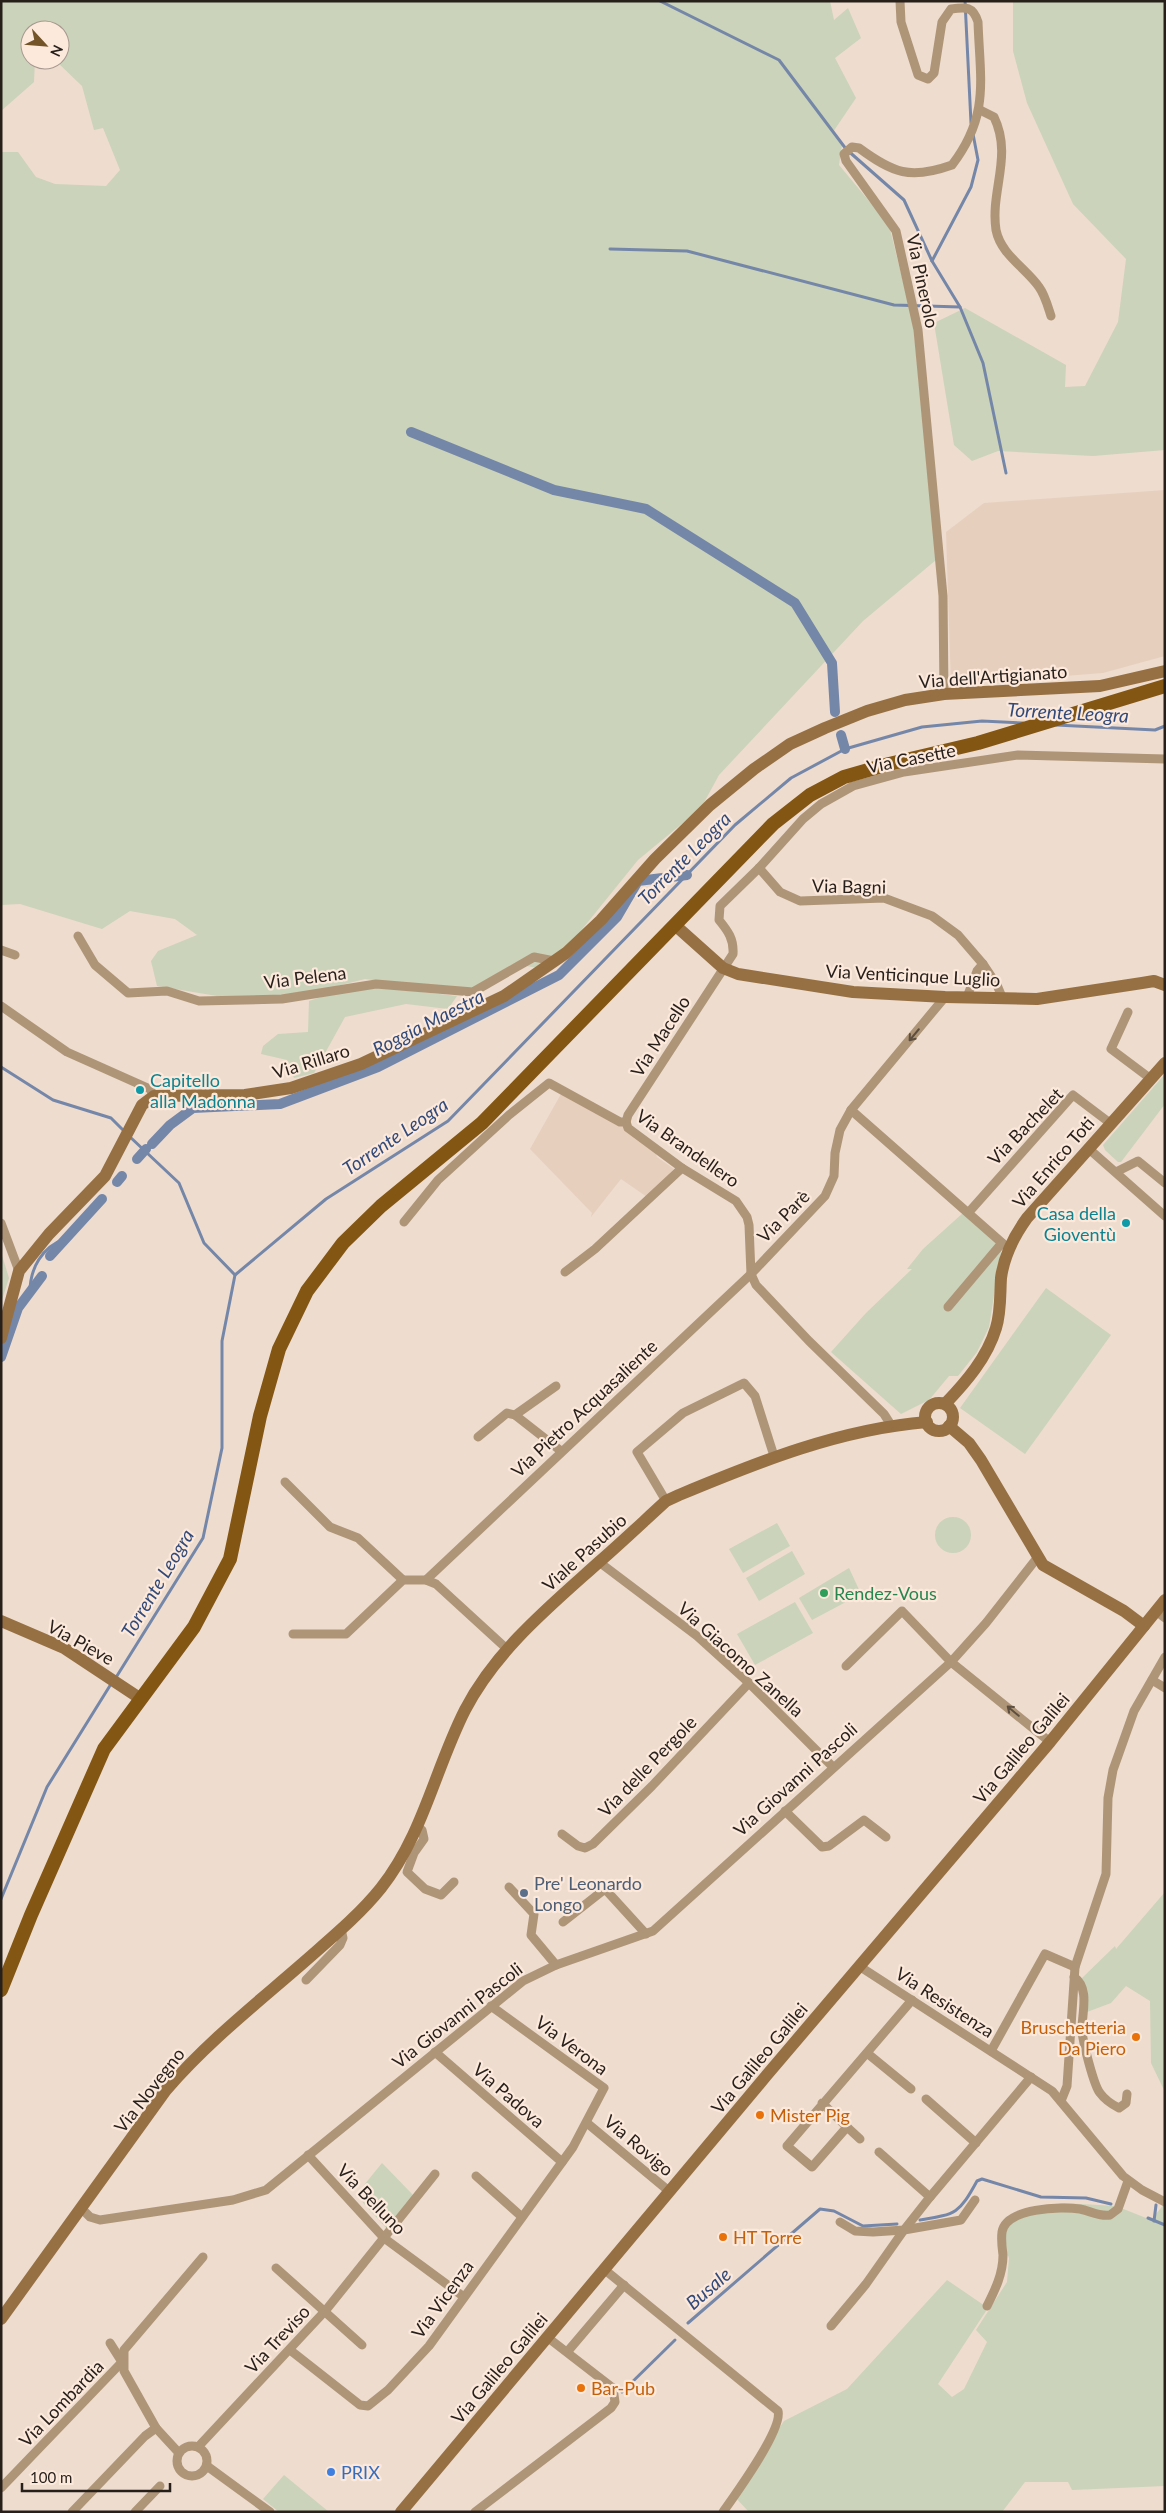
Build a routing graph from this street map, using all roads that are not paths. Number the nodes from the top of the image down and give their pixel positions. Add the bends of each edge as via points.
1 (900, 1) edge
2 (980, 110) junction
3 (1051, 316) dead end
4 (1165, 671) edge
5 (1165, 686) edge
6 (944, 694) junction
7 (1165, 759) edge
8 (759, 868) junction
9 (601, 920) joint
10 (676, 926) junction
11 (78, 936) dead end
12 (1, 950) edge
13 (15, 955) dead end
14 (554, 961) junction
15 (983, 964) junction
16 (722, 968) junction
17 (1165, 985) edge
18 (967, 997) junction
19 (1002, 997) junction
20 (945, 998) junction
21 (1, 1006) edge
22 (1128, 1012) dead end
23 (1165, 1063) edge
24 (1151, 1079) junction
25 (154, 1096) junction
26 (851, 1110) junction
27 (626, 1122) junction
28 (1110, 1123) junction
29 (1088, 1149) junction
30 (682, 1168) junction
31 (1116, 1172) junction
32 (1165, 1183) edge
33 (969, 1212) junction
34 (1165, 1216) edge
35 (404, 1222) dead end
36 (1, 1223) edge
37 (1006, 1246) junction
38 (763, 1259) joint
39 (19, 1271) junction
40 (565, 1272) dead end
41 (751, 1274) junction
42 (948, 1307) dead end
43 (1, 1338) edge
44 (556, 1386) dead end
45 (945, 1404) junction
46 (515, 1415) junction
47 (926, 1422) junction
48 (891, 1425) junction
49 (949, 1426) junction
50 (478, 1437) dead end
51 (561, 1451) junction
52 (774, 1456) junction
53 (285, 1482) dead end
54 (666, 1501) junction
55 (1037, 1558) junction
56 (599, 1562) junction
57 (402, 1580) junction
58 (426, 1580) junction
59 (1165, 1600) edge
60 (1160, 1614) edge
61 (1, 1621) edge
62 (1144, 1626) junction
63 (293, 1634) dead end
64 (507, 1649) junction
65 (1165, 1657) edge
66 (951, 1662) junction
67 (846, 1666) dead end
68 (1152, 1680) junction
69 (749, 1682) junction
70 (1165, 1688) edge
71 (142, 1699) junction
72 (1050, 1742) junction
73 (833, 1767) junction
74 (785, 1811) junction
75 (417, 1827) junction
76 (562, 1834) dead end
77 (886, 1838) dead end
78 (396, 1868) joint
79 (454, 1882) dead end
80 (509, 1887) dead end
81 (563, 1922) dead end
82 (341, 1929) junction
83 (646, 1934) junction
84 (556, 1965) junction
85 (860, 1966) junction
86 (1074, 1967) junction
87 (1074, 1977) junction
88 (306, 1980) dead end
89 (1, 1990) edge
90 (912, 2000) junction
91 (491, 2006) junction
92 (990, 2051) junction
93 (435, 2052) junction
94 (867, 2053) junction
95 (1031, 2077) junction
96 (910, 2089) dead end
97 (1127, 2094) dead end
98 (926, 2099) dead end
99 (1061, 2100) junction
100 (822, 2103) junction
101 (587, 2123) junction
102 (847, 2126) junction
103 (860, 2138) dead end
104 (976, 2143) junction
105 (878, 2152) dead end
106 (308, 2156) junction
107 (562, 2162) junction
108 (435, 2174) dead end
109 (476, 2176) dead end
110 (1128, 2181) junction
111 (670, 2192) junction
112 (930, 2197) junction
113 (975, 2200) dead end
114 (1165, 2202) edge
115 (82, 2209) junction
116 (522, 2217) junction
117 (840, 2222) dead end
118 (904, 2230) junction
119 (384, 2238) junction
120 (203, 2257) dead end
121 (276, 2268) dead end
122 (605, 2270) junction
123 (624, 2285) junction
124 (464, 2297) junction
125 (987, 2306) dead end
126 (326, 2310) junction
127 (1, 2319) edge
128 (831, 2326) dead end
129 (547, 2337) junction
130 (110, 2343) dead end
131 (362, 2345) dead end
132 (290, 2350) junction
133 (568, 2352) junction
134 (122, 2362) junction
135 (156, 2428) junction
136 (198, 2447) junction
137 (179, 2453) junction
138 (207, 2466) junction
139 (160, 2486) dead end
140 (1, 2488) edge
141 (477, 2511) edge
142 (72, 2512) edge
143 (134, 2512) edge
144 (270, 2512) edge
145 (401, 2512) edge
146 (722, 2512) edge

1 - 2 street, Via Pinerolo via 901,22 912,60 918,75 928,79 934,73 942,22 951,9 964,8 974,12 978,22
2 - 3 street via 994,117 1001,131 1002,168 996,205 999,239 1003,248 1040,288
2 - 6 street, Via Pinerolo via 969,139 952,164 914,172 896,171 859,148 848,150 846,161 896,231 913,305 926,404 943,596
4 - 6 street, Via dell'Artigianato via 1100,686
5 - 10 main road via 978,743 844,777 810,795 773,824
6 - 9 street, Via dell'Artigianato via 905,700 867,711 790,744 710,806
7 - 8 street, Via Casette via 1018,755 904,772 853,786 821,804 789,833
8 - 15 street, Via Bagni via 780,892 800,901 884,898 932,916 958,935
8 - 16 street, Via Casette via 720,906 719,920 734,943 733,954
9 - 14 street, Via Rillaro
10 - 16 street, Via Venticinque Luglio
10 - 71 main road via 482,1123 356,1230 307,1291 278,1349 260,1416 230,1559 194,1627
11 - 14 street, Via Pelena via 95,965 128,994 167,991 199,1000 282,999 376,984 473,992 534,958
12 - 13 street
14 - 25 street, Via Rillaro via 504,996 361,1064 292,1088 245,1095
15 - 18 street
15 - 19 street, Via Bagni
16 - 20 street, Via Venticinque Luglio via 738,974 853,992
16 - 27 street, Via Macello
17 - 19 street, Via Venticinque Luglio via 1154,981 1037,999
18 - 19 street, Via Venticinque Luglio
18 - 20 street, Via Venticinque Luglio
20 -> 26 street, Via Parè
21 - 25 street via 67,1052 150,1090
22 - 24 street via 1111,1049
23 - 24 street, Via Enrico Toti
24 - 28 street, Via Enrico Toti
25 - 39 street via 142,1104 105,1176 49,1234
26 - 33 street
26 - 38 street, Via Parè via 840,1130 834,1176 825,1196
27 - 30 street, Via Brandellero via 628,1128
27 - 35 street, Via Brandellero via 620,1122 548,1083 438,1180
28 - 29 street, Via Enrico Toti
28 - 33 street, Via Bachelet via 1073,1095 988,1184
29 - 31 street
29 - 37 street, Via Enrico Toti
30 - 40 street via 595,1249
30 - 41 street, Via Brandellero via 726,1194 742,1208 749,1225
31 - 32 street via 1138,1160
31 - 34 street
33 - 37 street
36 - 39 street
37 - 42 street
37 - 45 street, Via Enrico Toti via 997,1326 991,1344 975,1369
38 - 41 street, Via Pietro Acquasaliente
39 - 43 street
41 - 48 street via 756,1285 884,1414
41 - 51 street, Via Pietro Acquasaliente
44 - 46 street
45 - 47 street via 928,1408
45 - 49 street via 953,1414
46 - 50 street via 507,1413
46 - 51 street
47 - 48 street, Viale Pasubio
47 - 49 street, Viale Pasubio via 936,1430
48 - 52 street, Viale Pasubio
49 - 55 street via 969,1442 981,1460
51 - 58 street, Via Pietro Acquasaliente
52 - 54 street, Viale Pasubio
52 - 54 street via 755,1396 744,1383 683,1413 637,1452
53 - 57 street via 330,1527 358,1538
54 - 56 street, Viale Pasubio
55 - 62 street via 1051,1572
55 - 66 street, Via Giovanni Pascoli
56 - 64 street, Viale Pasubio
56 - 69 street, Via Giacomo Zanella via 696,1636
57 - 58 street
57 - 63 street via 346,1634
58 - 64 street via 436,1584
59 - 60 street, Via Galileo Galilei
60 - 62 street, Via Galileo Galilei
61 - 71 street, Via Pieve via 64,1648
62 - 72 street, Via Galileo Galilei
64 - 75 street, Viale Pasubio via 465,1710
65 - 68 street
66 - 67 street via 902,1611
72 -> 66 street
66 - 73 street, Via Giovanni Pascoli
68 - 70 street
68 - 86 street via 1129,1722 1113,1770 1108,1798 1106,1874
69 - 73 street, Via Giacomo Zanella
69 - 76 street, Via delle Pergole via 593,1844 585,1848 578,1846
71 - 89 main road via 104,1749
72 - 85 street, Via Galileo Galilei
73 - 74 street, Via Giovanni Pascoli
74 - 77 street via 822,1847 829,1846 864,1820
74 - 83 street, Via Giovanni Pascoli
75 - 78 street, Viale Pasubio
75 - 79 street via 422,1830 424,1840 414,1853 407,1872 425,1890 441,1895
78 - 82 street, Via Novegno
80 - 84 street via 534,1914 531,1935
81 - 83 street via 605,1889
82 - 88 street via 340,1945
82 - 115 street, Via Novegno via 182,2072
83 - 84 street, Via Giovanni Pascoli
84 - 91 street, Via Giovanni Pascoli via 523,1981
85 - 90 street, Via Resistenza
85 - 111 street, Via Galileo Galilei
86 - 87 street
86 - 92 street via 1045,1954
87 - 97 street via 1083,1992 1082,2030 1098,2092 1119,2108 1126,2103
87 - 99 street via 1068,2086
90 - 92 street, Via Resistenza
90 - 94 street
91 - 93 street, Via Giovanni Pascoli
91 - 101 street, Via Verona via 604,2088
92 - 95 street, Via Resistenza
93 - 106 street, Via Giovanni Pascoli
93 - 107 street, Via Padova
94 - 96 street
94 - 100 street
95 - 99 street, Via Resistenza
95 - 104 street
98 - 104 street
99 - 110 street, Via Resistenza
100 - 102 street
100 - 102 street via 787,2146 812,2167
101 - 107 street, Via Vicenza
101 - 111 street, Via Rovigo
102 - 103 street
104 - 112 street
105 - 112 street
106 - 115 street, Via Giovanni Pascoli via 266,2190 233,2200 100,2220 90,2217
106 - 119 street, Via Belluno
107 - 116 street, Via Vicenza
108 - 119 street, Via Treviso
109 - 116 street
110 - 114 street, Via Resistenza
110 - 125 street via 1118,2209 1107,2216 1069,2208 1041,2210 1011,2218 1001,2234 1002,2265
111 - 122 street, Via Galileo Galilei
112 - 118 street
113 - 118 street via 961,2220
115 - 127 street, Via Novegno
116 - 124 street, Via Vicenza
117 - 118 street via 855,2232
118 - 128 street
119 - 124 street, Via Belluno
119 - 126 street, Via Treviso
120 - 134 street, Via Lombardia via 124,2350
121 - 126 street
122 - 123 street
122 - 129 street, Via Galileo Galilei
123 - 133 street
123 - 146 street via 778,2411 780,2417 769,2440 740,2489
124 - 132 street, Via Vicenza via 429,2346 388,2390 368,2406 360,2406
126 - 131 street
126 - 132 street, Via Treviso
129 - 133 street
129 - 145 street, Via Galileo Galilei
130 - 134 street
132 - 136 street, Via Treviso
133 - 141 street via 613,2388 616,2395 614,2405
134 - 135 street
134 - 140 street, Via Lombardia
135 - 137 street
135 - 142 street
136 - 137 street via 188,2447
136 - 138 street via 207,2457
137 - 138 street via 178,2467 186,2476 201,2474
138 - 144 street
139 - 143 street

